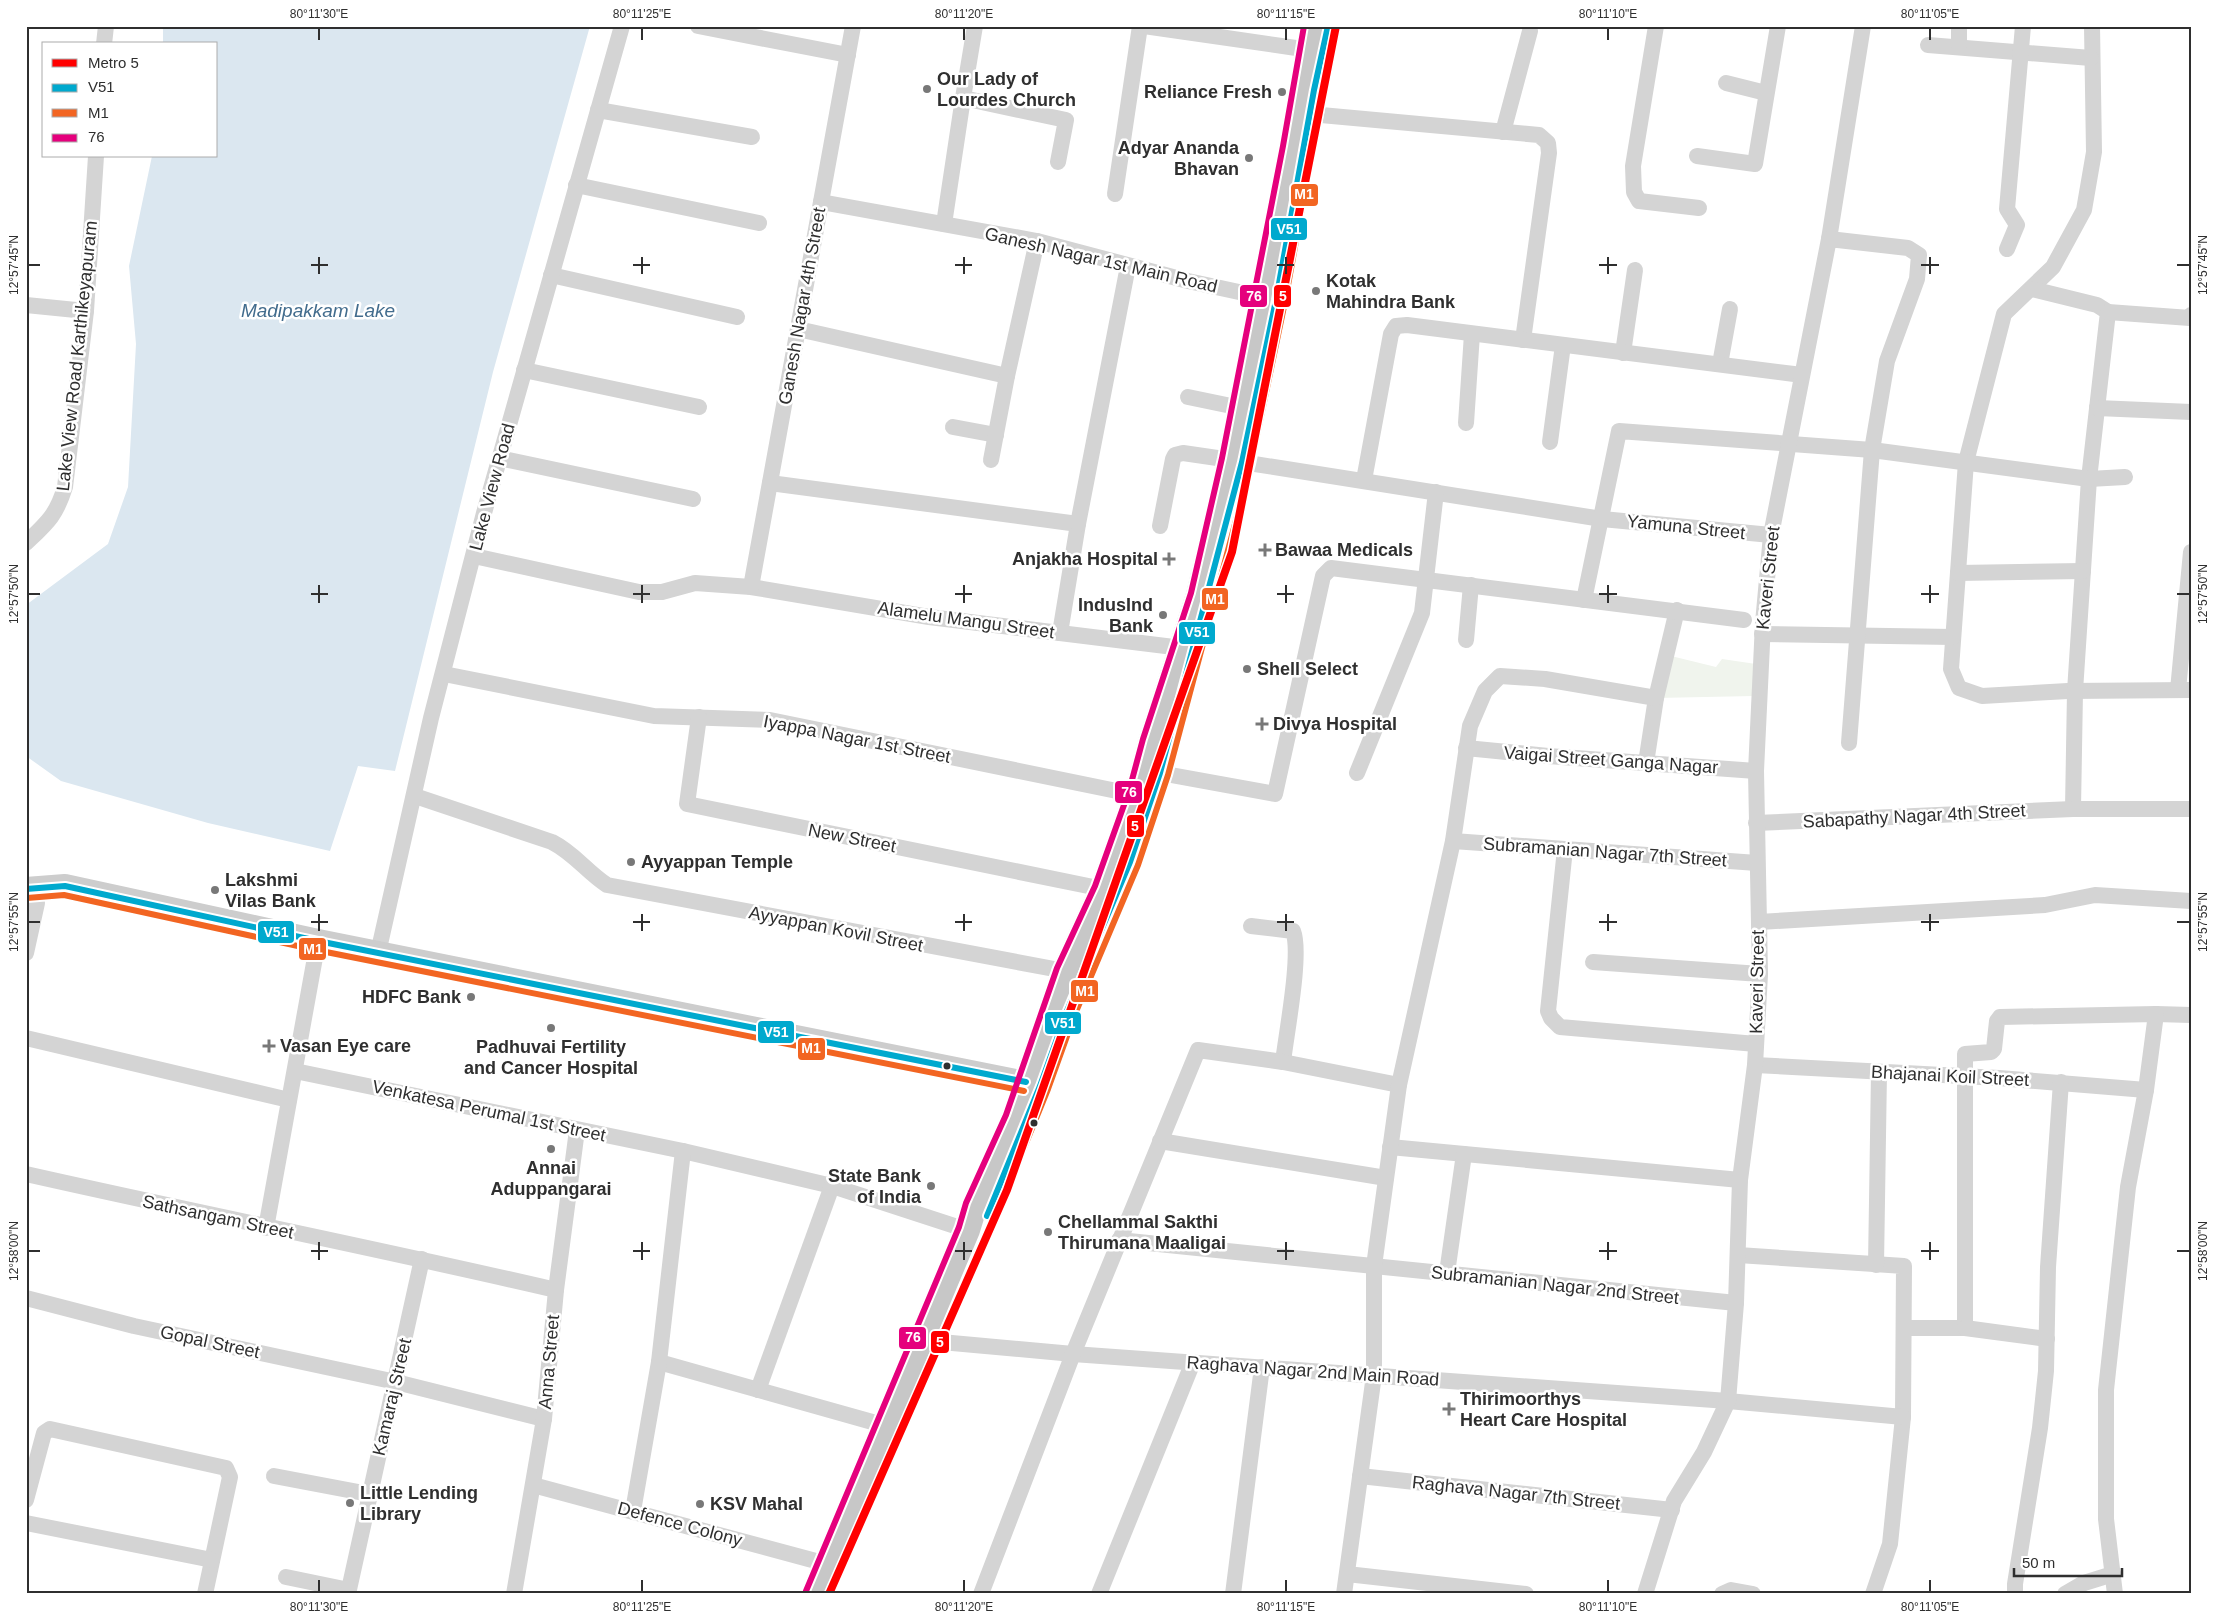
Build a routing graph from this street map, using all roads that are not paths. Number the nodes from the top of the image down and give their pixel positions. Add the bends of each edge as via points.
1 (106, 26) edge
2 (622, 26) edge
3 (698, 26) edge
4 (853, 26) edge
5 (975, 26) edge
6 (1140, 26) edge
7 (1144, 26) edge
8 (1328, 26) edge
9 (1656, 26) edge
10 (1778, 26) edge
11 (1863, 26) edge
12 (1959, 26) edge
13 (2023, 26) edge
14 (2092, 26) edge
15 (1530, 31) dead end
16 (1312, 38) edge
17 (104, 42) edge
18 (1928, 45) dead end
19 (1959, 47) junction
20 (2022, 53) junction
21 (848, 54) junction
22 (2091, 58) junction
23 (1726, 83) dead end
24 (1766, 93) junction
25 (963, 98) junction
26 (598, 110) junction
27 (1310, 114) junction
28 (1503, 132) junction
29 (752, 137) dead end
30 (1697, 156) dead end
31 (96, 158) edge
32 (1058, 162) dead end
33 (576, 185) junction
34 (1115, 194) dead end
35 (821, 202) junction
36 (1699, 208) dead end
37 (759, 223) dead end
38 (944, 224) junction
39 (1829, 238) junction
40 (1037, 241) junction
41 (2007, 249) dead end
42 (1128, 266) junction
43 (1636, 270) dead end
44 (551, 275) junction
45 (2032, 289) junction
46 (1270, 299) junction
47 (26, 304) edge
48 (1730, 308) dead end
49 (86, 311) junction
50 (2108, 312) junction
51 (737, 316) dead end
52 (2191, 317) edge
53 (798, 329) junction
54 (1472, 334) junction
55 (1523, 340) junction
56 (1563, 345) junction
57 (1623, 352) junction
58 (1720, 364) junction
59 (524, 370) junction
60 (1802, 375) junction
61 (1007, 376) junction
62 (1188, 397) dead end
63 (698, 407) dead end
64 (1241, 408) junction
65 (2097, 408) junction
66 (2191, 412) edge
67 (1466, 422) dead end
68 (953, 427) dead end
69 (996, 435) junction
70 (1550, 442) dead end
71 (1787, 445) junction
72 (1872, 450) junction
73 (499, 458) junction
74 (991, 460) dead end
75 (1237, 461) junction
76 (1966, 462) junction
77 (2125, 477) dead end
78 (2089, 479) junction
79 (1364, 480) junction
80 (770, 483) junction
81 (1436, 492) junction
82 (693, 499) dead end
83 (1602, 518) junction
84 (1078, 524) junction
85 (1160, 526) dead end
86 (1771, 535) junction
87 (26, 543) edge
88 (2191, 552) edge
89 (474, 556) junction
90 (2083, 570) junction
91 (1958, 573) junction
92 (1426, 580) junction
93 (1471, 585) junction
94 (751, 587) junction
95 (1584, 600) junction
96 (1677, 610) junction
97 (1744, 620) dead end
98 (1060, 633) junction
99 (1762, 634) junction
100 (1857, 635) junction
101 (1952, 638) junction
102 (1466, 640) dead end
103 (1182, 648) junction
104 (444, 674) junction
105 (2184, 690) edge
106 (2075, 691) junction
107 (1656, 698) junction
108 (699, 717) junction
109 (1849, 743) dead end
110 (1466, 748) junction
111 (1646, 763) junction
112 (1756, 771) junction
113 (1160, 773) junction
114 (1357, 773) dead end
115 (415, 796) junction
116 (1144, 796) junction
117 (2073, 809) junction
118 (2191, 809) edge
119 (1756, 823) junction
120 (1453, 841) junction
121 (1565, 849) junction
122 (1757, 863) junction
123 (30, 889) edge
124 (1103, 889) junction
125 (2191, 901) edge
126 (1759, 922) junction
127 (1251, 926) dead end
128 (318, 941) junction
129 (26, 953) edge
130 (378, 953) junction
131 (1593, 962) dead end
132 (1065, 971) junction
133 (1760, 974) junction
134 (2156, 1014) junction
135 (2191, 1015) edge
136 (26, 1038) edge
137 (1756, 1044) junction
138 (1283, 1062) junction
139 (1755, 1065) junction
140 (295, 1071) junction
141 (1879, 1072) junction
142 (1964, 1076) junction
143 (2061, 1082) junction
144 (1033, 1084) junction
145 (1399, 1085) junction
146 (2146, 1090) junction
147 (289, 1100) junction
148 (577, 1130) junction
149 (1160, 1141) junction
150 (1390, 1147) junction
151 (682, 1151) junction
152 (1464, 1154) junction
153 (26, 1174) edge
154 (1386, 1178) junction
155 (1740, 1180) junction
156 (832, 1186) junction
157 (266, 1228) junction
158 (967, 1230) junction
159 (1120, 1240) junction
160 (1738, 1255) junction
161 (422, 1259) junction
162 (1876, 1265) junction
163 (1374, 1266) junction
164 (1447, 1273) junction
165 (556, 1290) junction
166 (26, 1298) edge
167 (1736, 1303) junction
168 (1904, 1328) junction
169 (1965, 1328) junction
170 (2047, 1339) junction
171 (926, 1342) junction
172 (1073, 1354) junction
173 (659, 1362) junction
174 (1193, 1362) junction
175 (1262, 1367) junction
176 (1374, 1375) junction
177 (396, 1382) junction
178 (758, 1390) junction
179 (1728, 1400) junction
180 (1903, 1417) junction
181 (544, 1420) junction
182 (883, 1425) junction
183 (274, 1476) dead end
184 (1360, 1476) junction
185 (533, 1486) junction
186 (369, 1494) junction
187 (26, 1500) edge
188 (1672, 1510) junction
189 (633, 1512) junction
190 (26, 1524) edge
191 (212, 1560) junction
192 (827, 1564) junction
193 (1347, 1574) junction
194 (2113, 1574) junction
195 (286, 1578) dead end
196 (348, 1592) edge
197 (204, 1594) edge
198 (514, 1594) edge
199 (814, 1594) edge
200 (829, 1594) edge
201 (981, 1594) edge
202 (1099, 1594) edge
203 (1233, 1594) edge
204 (1344, 1594) edge
205 (1526, 1594) edge
206 (1645, 1594) edge
207 (1722, 1594) edge
208 (1753, 1594) edge
209 (1873, 1594) edge
210 (2015, 1594) edge
211 (2065, 1594) edge
212 (2115, 1594) edge

1 - 17 street
2 - 26 street, Lake View Road
3 - 21 street
4 - 21 street, Ganesh Nagar 4th Street
5 - 25 street
6 - 34 street
7 - 16 street
8 - 27 main road
9 - 36 street via 1633,166 1634,192 1639,201
10 - 24 street
11 - 39 street, Kaveri Street
12 - 19 street
13 - 20 street
14 - 22 street
15 - 28 street
16 - 46 main road
18 - 19 street
19 - 20 street
20 - 22 street
20 - 41 street via 2007,209 2017,225
21 - 35 street, Ganesh Nagar 4th Street
22 - 45 street via 2094,152 2084,210 2053,267
23 - 24 street
24 - 30 street via 1755,164
25 - 32 street via 1066,120
25 - 38 street
26 - 29 street
26 - 33 street, Lake View Road
27 - 28 street
27 - 46 main road
28 - 55 street via 1539,135 1548,143 1549,153
31 - 49 street, Lake View Road Karthikeyapuram
33 - 37 street
33 - 44 street, Lake View Road
35 - 38 street, Ganesh Nagar 1st Main Road
35 - 53 street, Ganesh Nagar 4th Street
38 - 40 street, Ganesh Nagar 1st Main Road
39 - 60 street, Kaveri Street
39 - 72 street via 1908,248 1919,255 1917,279 1887,362
40 - 42 street, Ganesh Nagar 1st Main Road
40 - 61 street
42 - 46 street, Ganesh Nagar 1st Main Road
42 - 84 street
43 - 57 street
44 - 51 street
44 - 59 street, Lake View Road
45 - 50 street via 2098,305
45 - 76 street via 2004,314
46 - 64 main road
46 - 75 main road
47 - 49 street
48 - 58 street
49 - 87 street, Lake View Road Karthikeyapuram via 65,487 52,518
50 - 52 street
50 - 65 street
53 - 61 street
53 - 80 street, Ganesh Nagar 4th Street
54 - 55 street
54 - 67 street
54 - 79 street via 1407,325 1396,326 1390,334
55 - 56 street
56 - 57 street
56 - 70 street
57 - 58 street
58 - 60 street
59 - 63 street
59 - 73 street, Lake View Road
60 - 71 street, Kaveri Street
61 - 69 street
62 - 64 street
64 - 75 main road
65 - 66 street
65 - 78 street
68 - 69 street
69 - 74 street
71 - 72 street
71 - 83 street via 1620,432
71 - 86 street, Kaveri Street
72 - 76 street
72 - 100 street
73 - 82 street
73 - 89 street, Lake View Road
75 - 79 street, Yamuna Street
75 - 85 street, Yamuna Street via 1183,452 1175,455
75 - 103 main road
75 - 113 main road
76 - 78 street
76 - 91 street
77 - 78 street
78 - 90 street
79 - 81 street, Yamuna Street
80 - 84 street
80 - 94 street, Ganesh Nagar 4th Street
81 - 83 street, Yamuna Street
81 - 92 street
83 - 86 street, Yamuna Street
83 - 95 street
84 - 98 street
86 - 99 street, Kaveri Street
88 - 105 street
89 - 94 street, Alamelu Mangu Street via 639,592 662,592 695,583
89 - 104 street, Lake View Road
90 - 91 street
90 - 106 street
91 - 101 street
92 - 93 street
92 - 113 street via 1331,568 1323,576 1275,794
92 - 114 street via 1422,613
93 - 95 street
93 - 102 street
94 - 98 street, Alamelu Mangu Street via 930,617
95 - 96 street
96 - 97 street
96 - 107 street
98 - 103 street, Alamelu Mangu Street
99 - 100 street
99 - 112 street, Kaveri Street
100 - 101 street
100 - 109 street
101 - 106 street via 1951,669 1960,688 1982,696
103 - 116 main road via 1151,742
104 - 108 street, Iyappa Nagar 1st Street via 654,716
104 - 115 street, Lake View Road
105 - 106 street
106 - 117 street
107 - 110 street via 1545,679 1500,676 1485,691 1470,726
107 - 111 street
108 - 116 street, Iyappa Nagar 1st Street via 770,720
108 - 124 street, New Street via 687,804
110 - 111 street, Vaigai Street Ganga Nagar
110 - 120 street
111 - 112 street, Vaigai Street Ganga Nagar
112 - 119 street, Kaveri Street
113 - 116 main road
115 - 130 street, Lake View Road
115 - 132 street, Ayyappan Kovil Street via 552,842 566,849 607,885
116 - 124 main road
116 - 144 main road via 1130,862
117 - 118 street, Sabapathy Nagar 4th Street
117 - 119 street, Sabapathy Nagar 4th Street
119 - 122 street, Kaveri Street
120 - 121 street, Subramanian Nagar 7th Street
120 - 145 street
121 - 122 street, Subramanian Nagar 7th Street
121 - 137 street via 1548,1011 1551,1018 1560,1027
122 - 126 street, Kaveri Street
123 - 128 main road via 65,886
123 - 129 street via 37,903
124 - 132 main road
125 - 126 street via 2095,895 2045,905
126 - 133 street, Kaveri Street
127 - 138 street via 1293,931 1296,937
128 - 130 main road
128 - 140 street
130 - 144 main road
131 - 133 street
132 - 144 main road
133 - 137 street, Kaveri Street
134 - 135 street
134 - 142 street via 2000,1017 1994,1049 1965,1054
134 - 146 street
136 - 147 street
137 - 139 street, Kaveri Street
138 - 145 street
138 - 149 street via 1198,1050
139 - 141 street, Bhajanai Koil Street
139 - 155 street, Kaveri Street
140 - 147 street
140 - 148 street, Venkatesa Perumal 1st Street
141 - 142 street, Bhajanai Koil Street
141 - 162 street
142 - 143 street, Bhajanai Koil Street
142 - 169 street
143 - 146 street, Bhajanai Koil Street
143 - 170 street via 2048,1267
144 - 158 main road via 1014,1118
144 - 171 main road
145 - 150 street
146 - 194 street via 2128,1187 2106,1390 2106,1519
147 - 157 street
148 - 151 street, Venkatesa Perumal 1st Street
148 - 165 street, Anna Street
149 - 154 street
149 - 159 street
150 - 152 street
150 - 154 street
151 - 156 street, Venkatesa Perumal 1st Street
151 - 173 street
152 - 155 street
152 - 164 street
153 - 157 street, Sathsangam Street
154 - 163 street
155 - 160 street, Kaveri Street
156 - 158 street, Venkatesa Perumal 1st Street
156 - 178 street
157 - 161 street, Sathsangam Street
158 - 171 main road
159 - 163 street, Subramanian Nagar 2nd Street
159 - 172 street
160 - 162 street
160 - 167 street, Kaveri Street
161 - 165 street, Sathsangam Street
161 - 177 street, Kamaraj Street
162 - 168 street via 1904,1266
163 - 164 street, Subramanian Nagar 2nd Street
163 - 176 street
164 - 167 street, Subramanian Nagar 2nd Street
165 - 181 street, Anna Street
166 - 177 street, Gopal Street via 134,1326
167 - 179 street, Kaveri Street
168 - 169 street
168 - 180 street
169 - 170 street
170 - 210 street via 2040,1428
171 - 172 street, Raghava Nagar 2nd Main Road
171 - 182 main road
171 - 200 main road
172 - 174 street, Raghava Nagar 2nd Main Road
172 - 201 street
173 - 178 street
173 - 189 street
174 - 175 street, Raghava Nagar 2nd Main Road
174 - 202 street
175 - 176 street, Raghava Nagar 2nd Main Road
175 - 203 street
176 - 179 street, Raghava Nagar 2nd Main Road
176 - 184 street
177 - 181 street, Gopal Street
177 - 186 street, Kamaraj Street
178 - 182 street
179 - 180 street, Raghava Nagar 2nd Main Road
179 - 188 street
180 - 209 street via 1890,1544
181 - 185 street, Anna Street
182 - 192 main road
183 - 186 street
184 - 188 street, Raghava Nagar 7th Street
184 - 193 street
185 - 189 street, Defence Colony
185 - 198 street, Anna Street
186 - 196 street, Kamaraj Street
187 - 191 street via 44,1433 50,1429 222,1467 228,1470 230,1477
188 - 206 street
189 - 192 street, Defence Colony
190 - 191 street
191 - 197 street
192 - 199 main road
193 - 204 street
193 - 205 street
194 - 211 street via 2084,1583
194 - 212 street
195 - 196 street
207 - 208 street via 1730,1590

